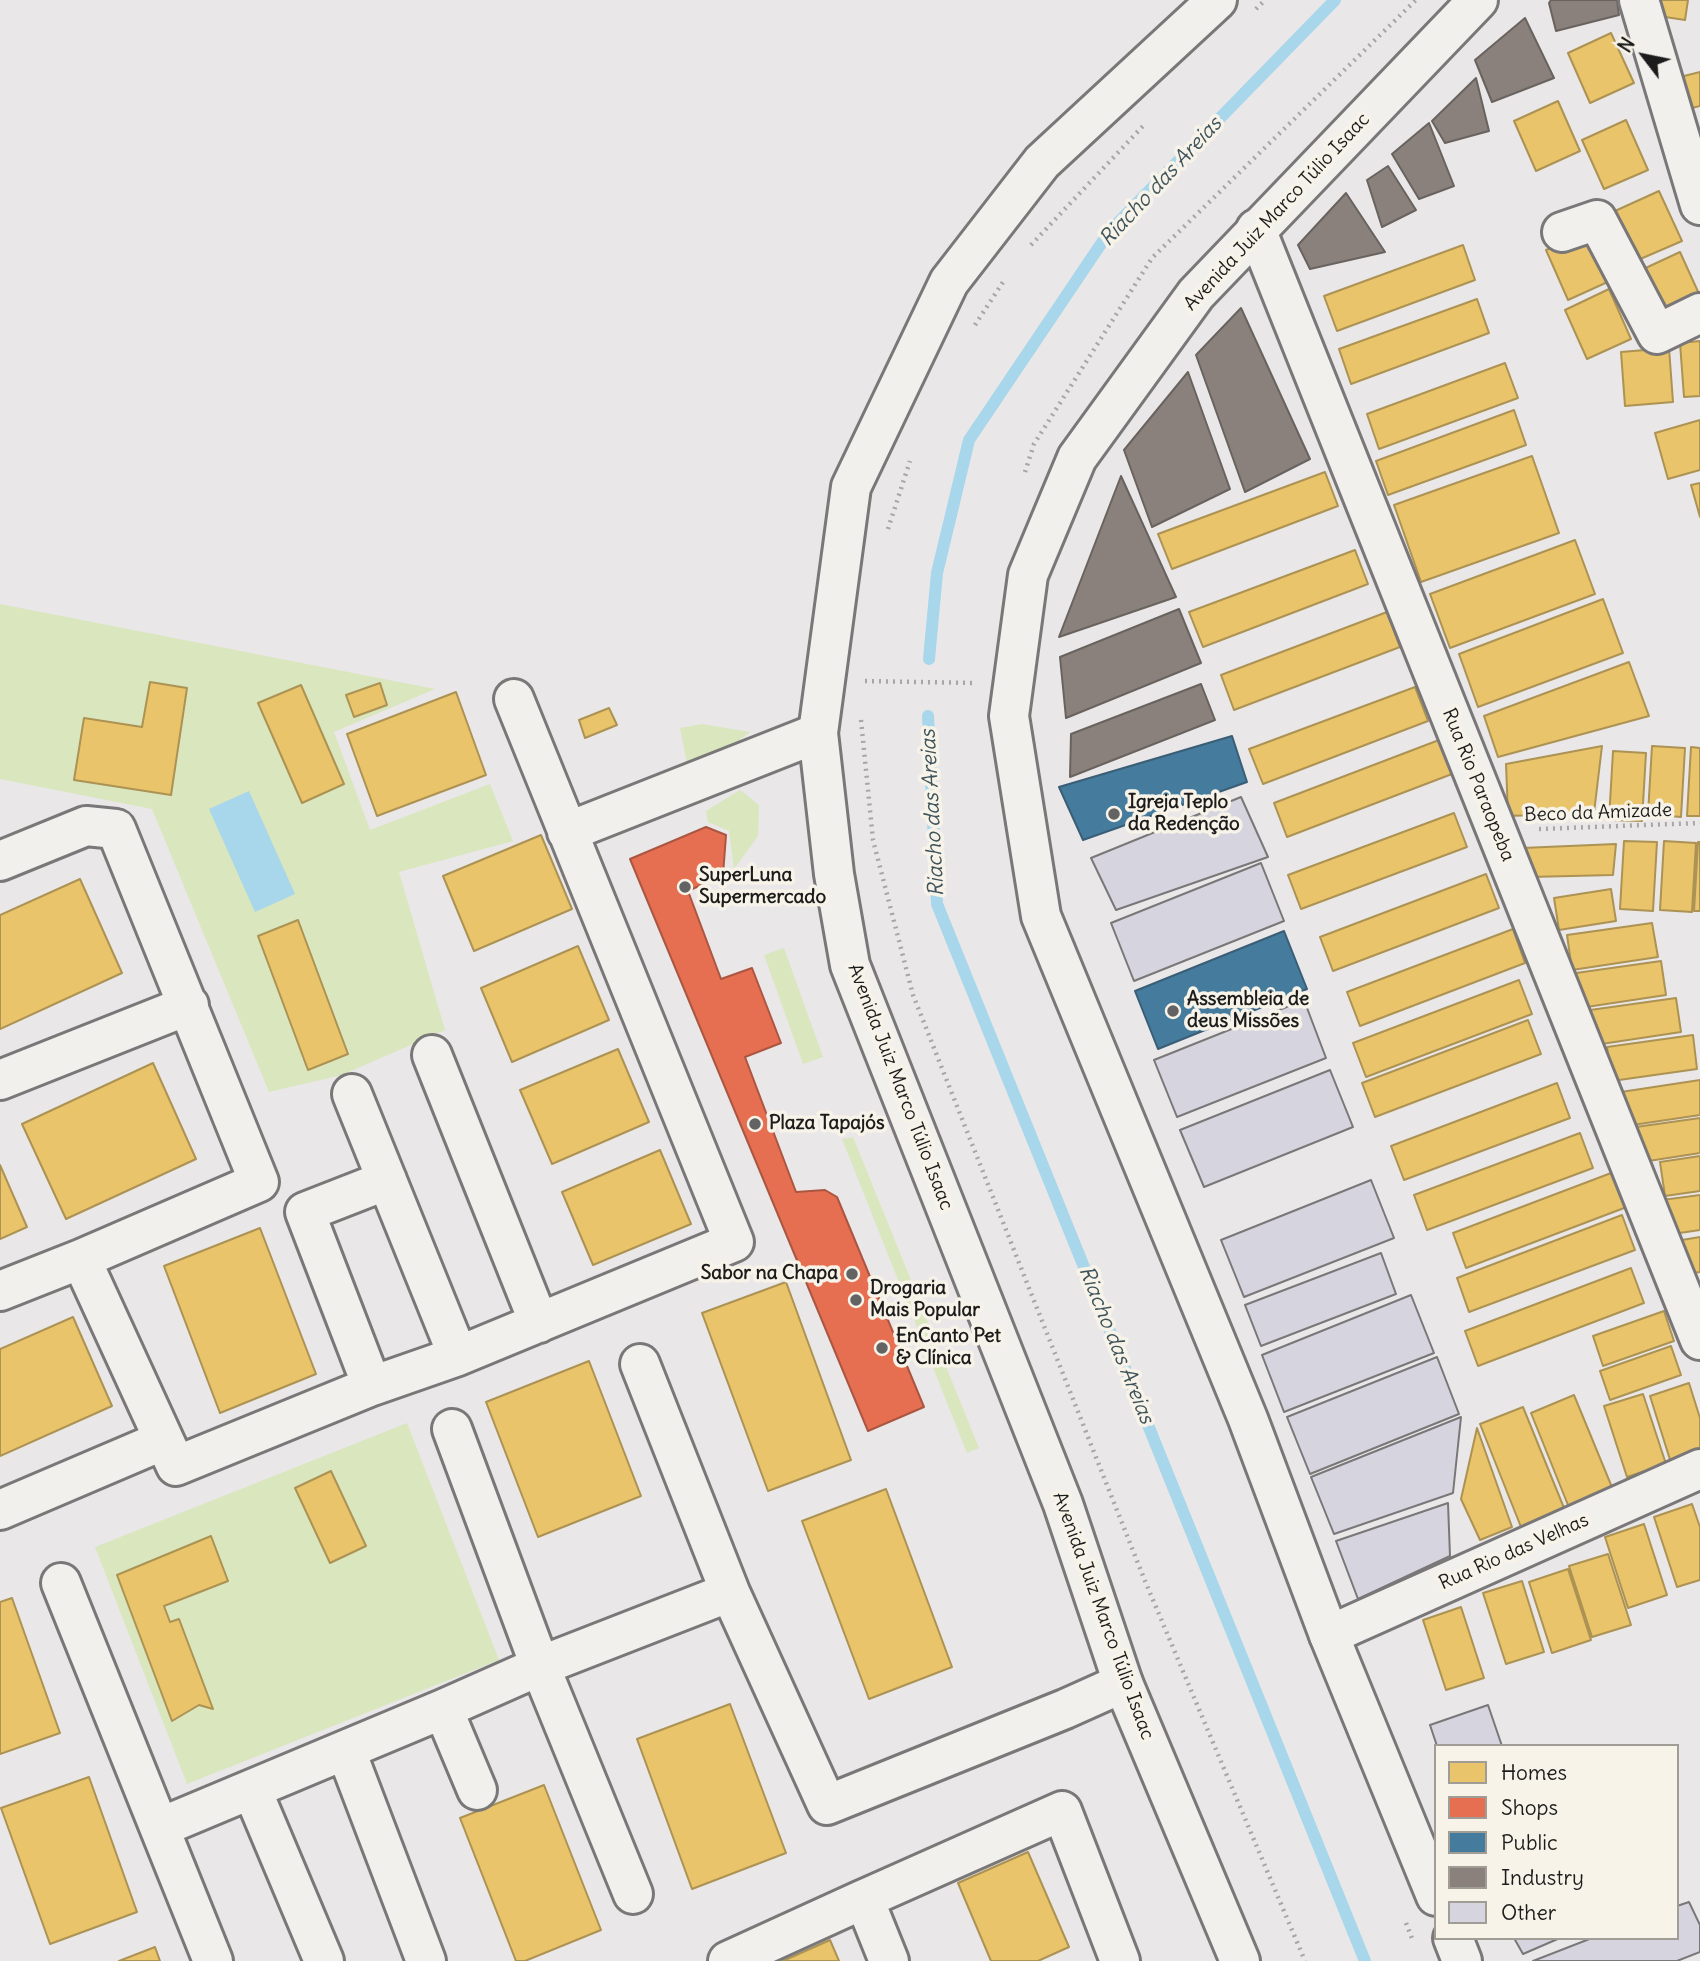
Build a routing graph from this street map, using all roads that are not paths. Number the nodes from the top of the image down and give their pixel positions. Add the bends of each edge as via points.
1 (1217, 0) edge
2 (1478, 0) edge
3 (1639, 0) edge
4 (1700, 205) edge
5 (1256, 229) junction
6 (1562, 232) dead end
7 (1700, 313) edge
8 (514, 699) dead end
9 (818, 733) junction
10 (567, 832) junction
11 (0, 861) edge
12 (189, 1006) junction
13 (432, 1055) dead end
14 (0, 1080) edge
15 (352, 1094) dead end
16 (387, 1180) junction
17 (81, 1259) junction
18 (0, 1291) edge
19 (540, 1323) junction
20 (1700, 1340) edge
21 (458, 1356) junction
22 (640, 1364) dead end
23 (372, 1386) junction
24 (452, 1429) dead end
25 (164, 1440) junction
26 (1700, 1469) edge
27 (0, 1510) edge
28 (61, 1583) dead end
29 (730, 1592) junction
30 (1329, 1635) junction
31 (540, 1666) junction
32 (1123, 1683) junction
33 (443, 1709) junction
34 (346, 1751) junction
35 (252, 1790) junction
36 (477, 1790) dead end
37 (161, 1827) junction
38 (1434, 1891) edge
39 (633, 1894) dead end
40 (864, 1899) junction
41 (1454, 1940) edge
42 (213, 1961) edge
43 (324, 1961) edge
44 (426, 1961) edge
45 (728, 1961) edge
46 (890, 1961) edge
47 (1120, 1961) edge
48 (1240, 1961) edge
49 (1462, 1961) edge

1 - 9 main road, Avenida Juiz Marco Túlio Isaac via 1042,162 949,282 850,487
2 - 5 main road, Avenida Juiz Marco Túlio Isaac
3 - 4 main road
5 - 20 main road, Rua Rio Paraopeba
5 - 30 main road, Avenida Juiz Marco Túlio Isaac via 1196,294 1077,458 1028,575 1009,716 1041,916 1248,1419
6 - 7 main road via 1597,220 1657,334
8 - 10 main road
9 - 10 main road
9 - 32 main road, Avenida Juiz Marco Túlio Isaac via 850,965 1063,1504
10 - 19 main road via 734,1242
11 - 12 main road via 86,826 116,829
12 - 14 main road
12 - 17 main road via 259,1182
13 - 19 main road
15 - 16 main road
16 - 21 main road
16 - 23 main road via 304,1212
17 - 18 main road
17 - 25 main road
19 - 21 main road
21 - 23 main road
22 - 29 main road
23 - 25 main road via 176,1466
24 - 31 main road
25 - 27 main road
26 - 30 main road, Rua Rio das Velhas
28 - 37 main road
29 - 31 main road
29 - 32 main road via 827,1805
30 - 38 main road, Avenida Juiz Marco Túlio Isaac
31 - 33 main road
31 - 39 main road
32 - 48 main road, Avenida Juiz Marco Túlio Isaac
33 - 34 main road
33 - 36 main road
34 - 35 main road
34 - 44 main road
35 - 37 main road
35 - 43 main road
37 - 42 main road
40 - 45 main road
40 - 46 main road
40 - 47 main road via 1062,1811
41 - 49 main road

